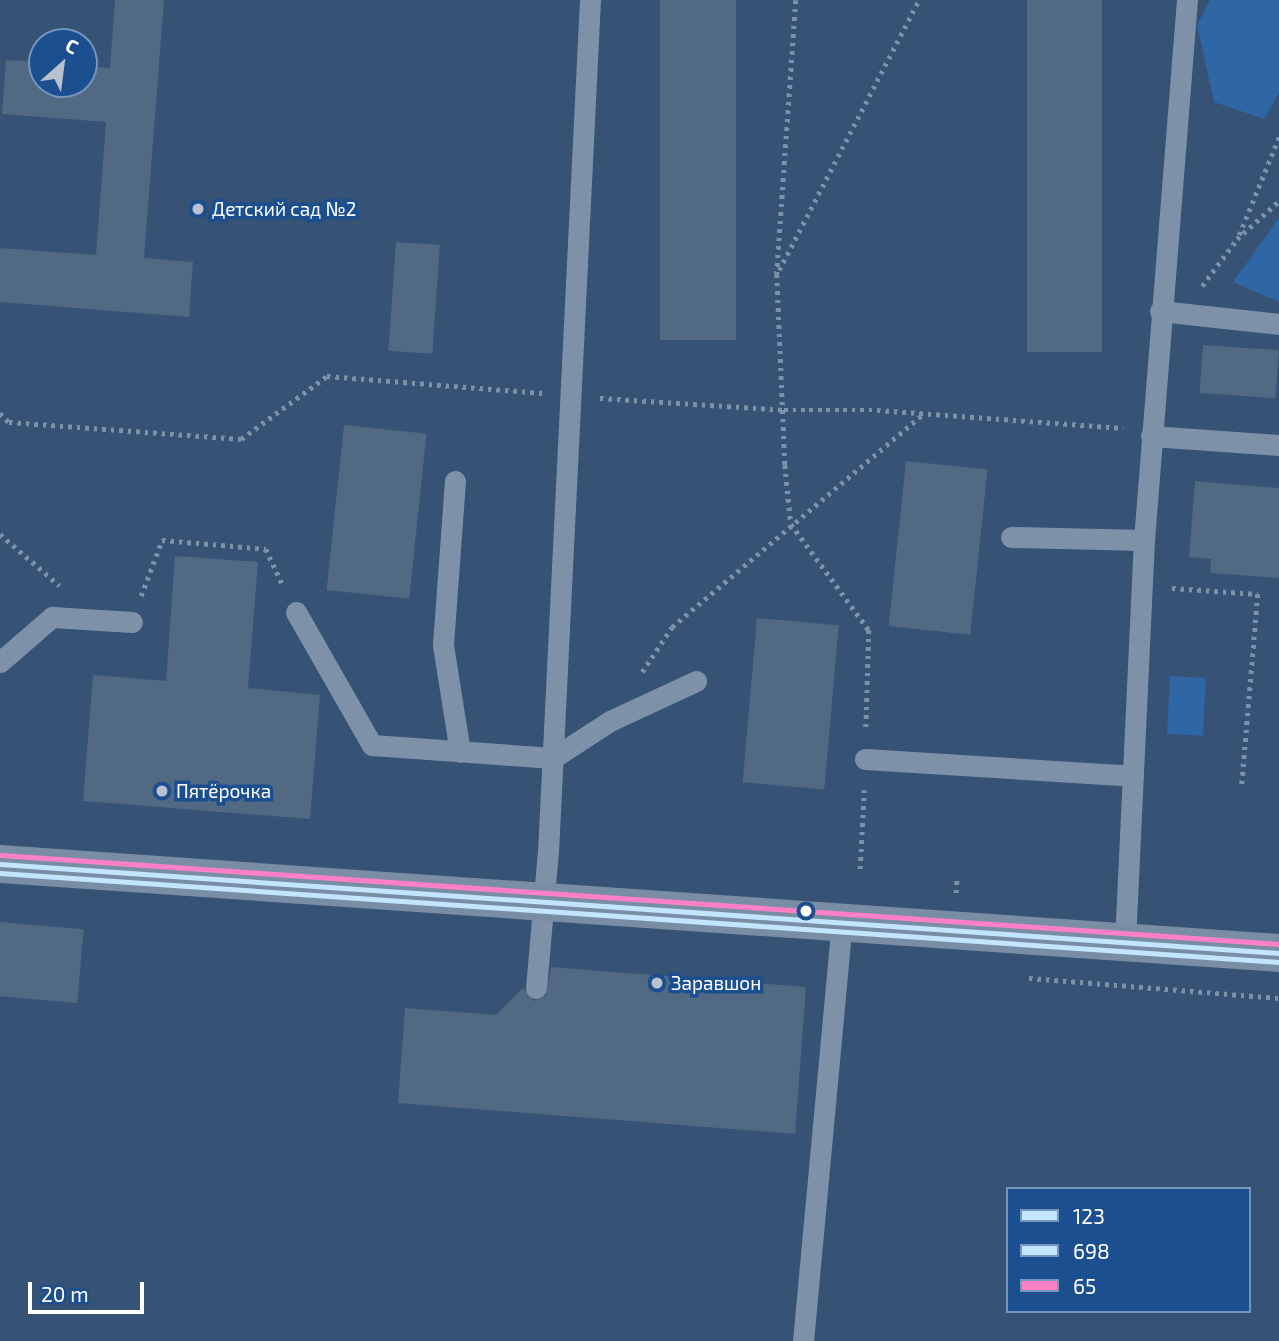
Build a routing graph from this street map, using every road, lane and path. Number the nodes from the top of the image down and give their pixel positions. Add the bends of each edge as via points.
1 (590, 0) edge
2 (796, 0) edge
3 (919, 0) edge
4 (1187, 0) edge
5 (1279, 138) edge
6 (1279, 201) edge
7 (1237, 239) junction
8 (777, 274) junction
9 (1160, 311) junction
10 (1182, 313) junction
11 (1279, 324) edge
12 (924, 414) dead end
13 (1151, 436) junction
14 (1279, 444) edge
15 (455, 481) dead end
16 (791, 524) junction
17 (0, 534) edge
18 (1011, 537) dead end
19 (1143, 540) junction
20 (1170, 576) dead end
21 (296, 612) joint
22 (102, 620) junction
23 (132, 622) joint
24 (0, 662) edge
25 (696, 681) dead end
26 (610, 721) junction
27 (460, 752) junction
28 (553, 758) junction
29 (865, 759) junction
30 (1132, 776) junction
31 (1242, 785) dead end
32 (0, 864) edge
33 (860, 869) dead end
34 (957, 876) dead end
35 (956, 894) dead end
36 (542, 904) junction
37 (842, 924) junction
38 (1125, 942) junction
39 (1279, 953) edge
40 (536, 988) dead end
41 (803, 1341) edge

1 - 28 lane
2 - 8 path
3 - 8 path
4 - 9 lane
5 - 7 path
6 - 7 path
7 - 10 path
8 - 16 path
9 - 10 lane
9 - 13 lane
10 - 11 lane
12 - 16 path
13 - 14 lane
13 - 19 lane
15 - 27 lane via 443,645
16 - 26 path via 672,627
16 - 29 path via 869,630
17 - 22 path
18 - 19 lane
19 - 30 lane
20 - 31 path via 1169,588 1258,594
21 - 23 path via 266,549 162,540
21 - 27 lane via 372,745
22 - 23 lane
22 - 24 lane via 52,617
25 - 26 lane
26 - 28 lane
27 - 28 lane
28 - 36 lane
29 - 30 lane
29 - 33 path
30 - 38 lane
32 - 36 main road
34 - 35 path
36 - 37 main road
36 - 40 lane
37 - 38 main road
37 - 41 lane
38 - 39 main road

